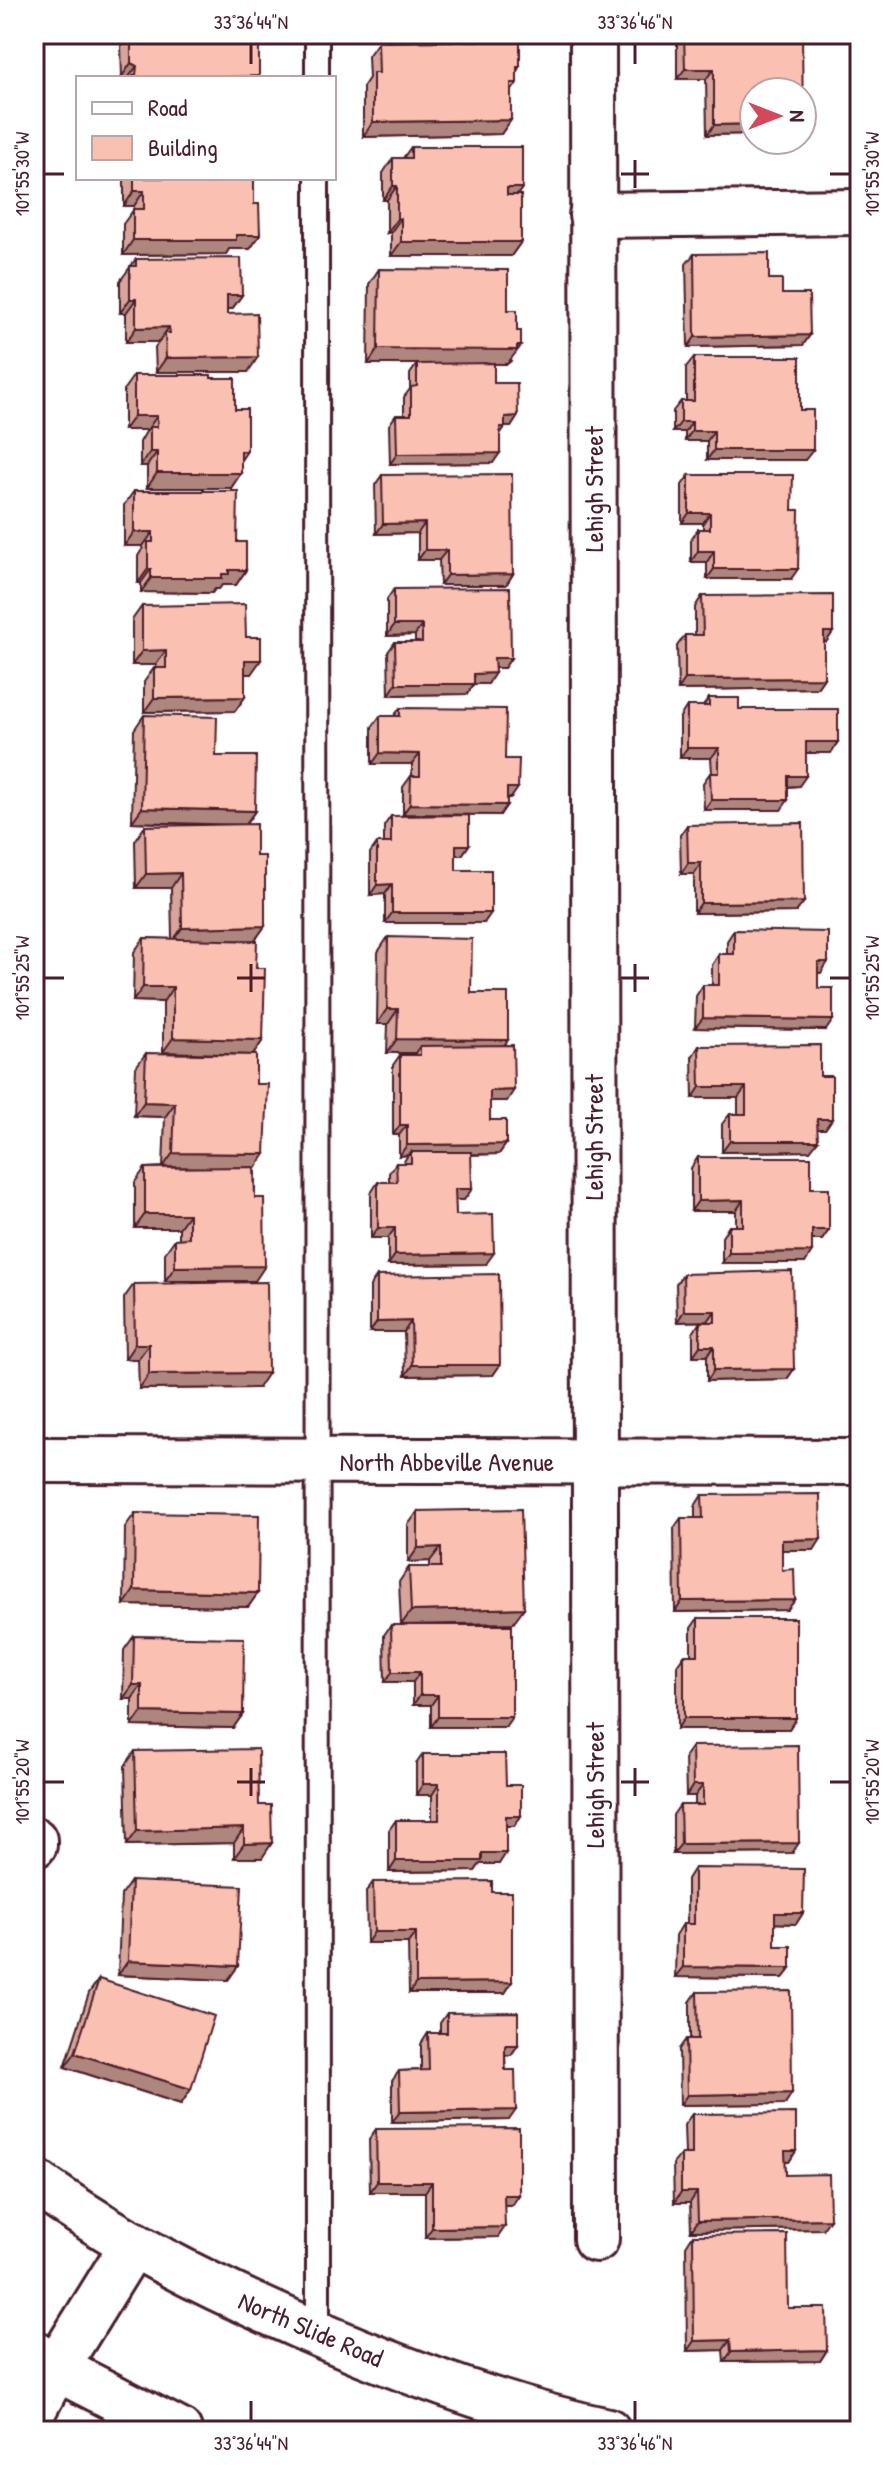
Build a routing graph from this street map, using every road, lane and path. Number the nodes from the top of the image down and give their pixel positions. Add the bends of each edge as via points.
1 (317, 34) edge
2 (593, 34) edge
3 (317, 76) edge
4 (317, 180) edge
5 (860, 212) edge
6 (592, 215) junction
7 (34, 1460) edge
8 (318, 1461) junction
9 (593, 1461) junction
10 (860, 1462) edge
11 (34, 2181) edge
12 (596, 2239) dead end
13 (133, 2244) junction
14 (318, 2334) junction
15 (45, 2361) edge
16 (34, 2409) edge
17 (179, 2431) edge
18 (608, 2431) edge

1 - 3 lane
2 - 6 street, Lehigh Street
4 - 8 lane
5 - 6 street
6 - 9 street, Lehigh Street
7 - 8 street, North Abbeville Avenue
8 - 9 street, North Abbeville Avenue
8 - 14 lane
9 - 10 street, North Abbeville Avenue
9 - 12 street, Lehigh Street
11 - 13 street, North Slide Road
13 - 14 street, North Slide Road
13 - 15 street
14 - 18 street, North Slide Road via 465,2391
15 - 16 street
15 - 17 street

